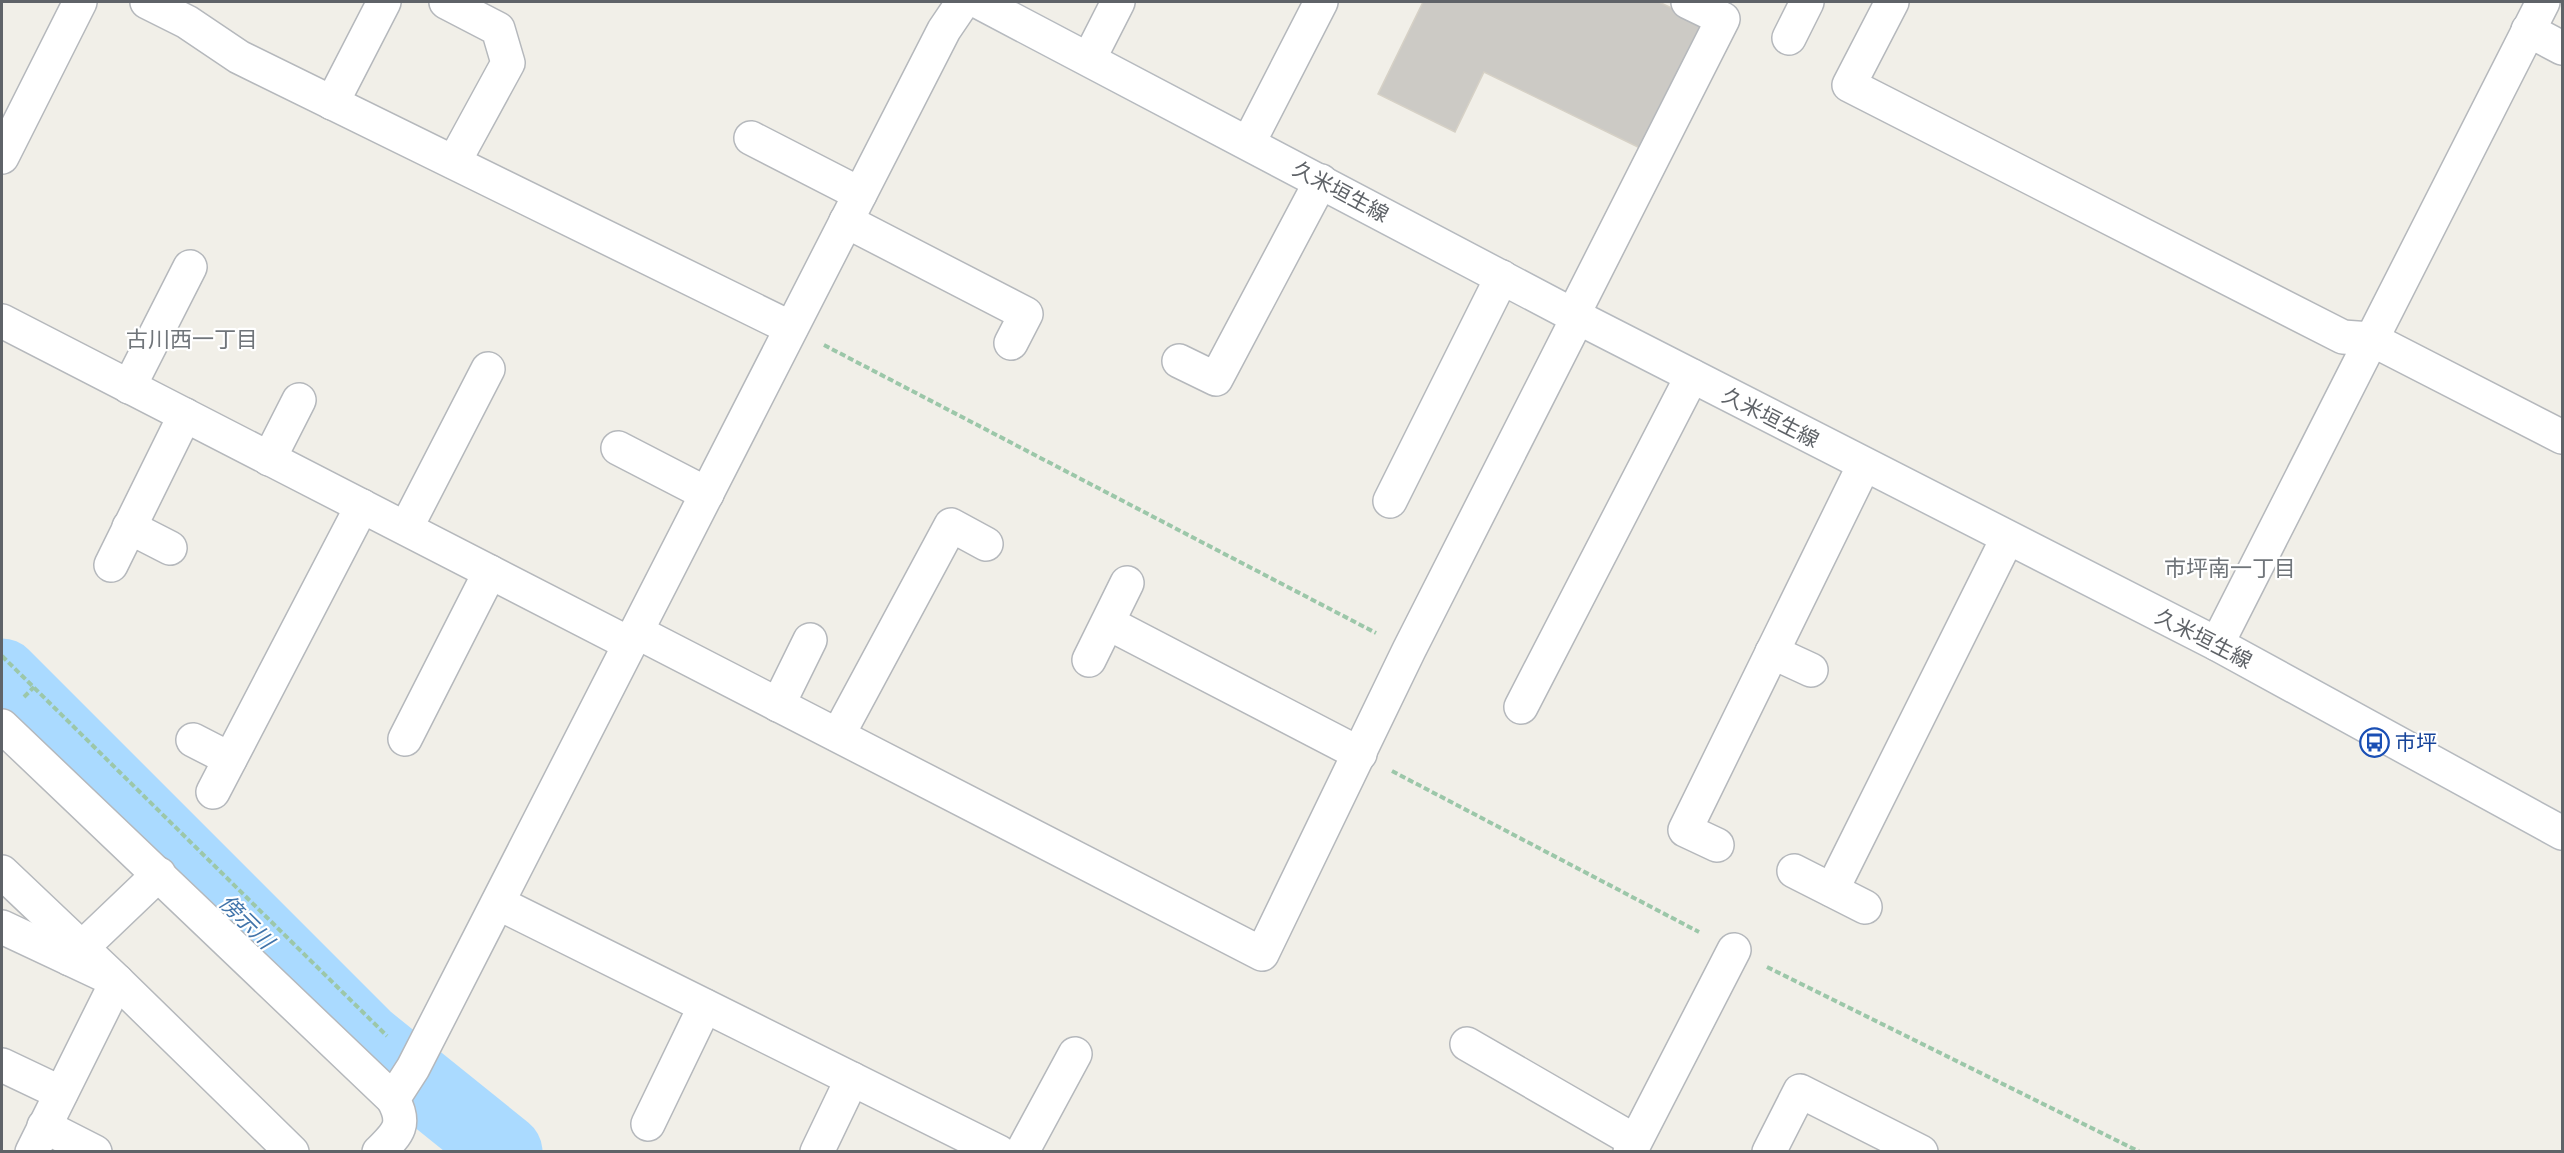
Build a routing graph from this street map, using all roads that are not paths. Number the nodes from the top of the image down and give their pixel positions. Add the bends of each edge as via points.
1 (80, 2) edge
2 (147, 2) edge
3 (384, 2) edge
4 (446, 2) edge
5 (963, 2) edge
6 (979, 2) edge
7 (1118, 2) edge
8 (1322, 2) edge
9 (1688, 2) edge
10 (1808, 2) edge
11 (1892, 2) edge
12 (2543, 2) edge
13 (2528, 30) junction
14 (1789, 38) dead end
15 (2562, 48) edge
16 (1089, 59) junction
17 (332, 103) junction
18 (751, 138) dead end
19 (1249, 142) junction
20 (2, 157) edge
21 (454, 162) junction
22 (1321, 180) junction
23 (853, 208) junction
24 (190, 267) dead end
25 (1502, 277) junction
26 (1575, 316) junction
27 (2, 321) edge
28 (791, 328) junction
29 (2372, 339) junction
30 (1011, 343) dead end
31 (1179, 361) dead end
32 (488, 369) dead end
33 (1692, 376) junction
34 (129, 387) junction
35 (299, 400) dead end
36 (185, 415) junction
37 (2562, 437) edge
38 (618, 447) dead end
39 (269, 459) junction
40 (1864, 465) junction
41 (707, 494) junction
42 (1390, 501) dead end
43 (362, 506) junction
44 (129, 527) junction
45 (406, 528) junction
46 (2007, 539) junction
47 (986, 544) dead end
48 (170, 548) dead end
49 (111, 565) dead end
50 (490, 572) junction
51 (1127, 583) dead end
52 (1108, 623) junction
53 (633, 638) junction
54 (810, 640) dead end
55 (2217, 644) junction
56 (1772, 652) junction
57 (1089, 660) dead end
58 (1811, 670) dead end
59 (778, 705) junction
60 (1521, 707) dead end
61 (2, 726) edge
62 (838, 735) junction
63 (405, 739) dead end
64 (193, 740) dead end
65 (1360, 754) junction
66 (230, 759) junction
67 (213, 792) dead end
68 (2562, 833) edge
69 (1717, 845) dead end
70 (1794, 871) dead end
71 (2, 873) edge
72 (159, 874) junction
73 (1832, 890) junction
74 (498, 903) junction
75 (1865, 907) dead end
76 (2, 927) edge
77 (1734, 950) dead end
78 (76, 953) junction
79 (117, 981) junction
80 (705, 1006) junction
81 (1467, 1044) dead end
82 (1075, 1054) dead end
83 (2, 1065) edge
84 (852, 1079) junction
85 (406, 1080) junction
86 (61, 1092) junction
87 (648, 1124) dead end
88 (38, 1139) edge
89 (260, 1139) edge
90 (1633, 1147) edge
91 (95, 1152) edge
92 (292, 1152) edge
93 (379, 1152) edge
94 (817, 1152) edge
95 (999, 1152) edge
96 (1022, 1152) edge
97 (1769, 1152) edge
98 (1921, 1152) edge

1 - 20 street
2 - 17 street via 187,22 239,57
3 - 17 street
4 - 21 street via 498,29 508,63
5 - 23 street via 944,30
6 - 16 street, 久米垣生線
7 - 16 street
8 - 19 street
9 - 26 street via 1723,19
10 - 14 street
11 - 29 street via 1849,85 2343,337
12 - 13 street
13 - 15 street
13 - 29 street
16 - 19 street, 久米垣生線
17 - 21 street
18 - 23 street
19 - 22 street, 久米垣生線
21 - 28 street
22 - 25 street, 久米垣生線
22 - 31 street via 1216,379
23 - 28 street
23 - 30 street via 1026,314
24 - 34 street
25 - 26 street, 久米垣生線
25 - 42 street
26 - 33 street, 久米垣生線
26 - 65 street
27 - 34 street
28 - 41 street
29 - 37 street
29 - 55 street
32 - 45 street
33 - 40 street, 久米垣生線
33 - 60 street
34 - 36 street
35 - 39 street
36 - 39 street
36 - 44 street
38 - 41 street
39 - 43 street
40 - 46 street, 久米垣生線
40 - 56 street
41 - 53 street
43 - 45 street
43 - 66 street
44 - 48 street
44 - 49 street
45 - 50 street
46 - 55 street, 久米垣生線
46 - 73 street
47 - 62 street via 951,525
50 - 53 street
50 - 63 street
51 - 52 street
52 - 57 street
52 - 65 street
53 - 59 street
53 - 74 street
54 - 59 street
55 - 68 street, 久米垣生線
56 - 58 street
56 - 69 street via 1685,830
59 - 62 street
61 - 72 street
62 - 65 street via 1262,954
64 - 66 street
66 - 67 street
70 - 73 street
71 - 78 street
72 - 78 street
72 - 85 street
73 - 75 street
74 - 80 street
74 - 85 street
76 - 78 street
77 - 90 street
78 - 79 street
79 - 86 street
79 - 89 street
80 - 84 street
80 - 87 street
81 - 90 street
82 - 96 street
83 - 86 street
84 - 94 street
84 - 95 street
85 - 93 street via 400,1126
86 - 88 street
88 - 91 street
89 - 92 street
97 - 98 street via 1800,1091

